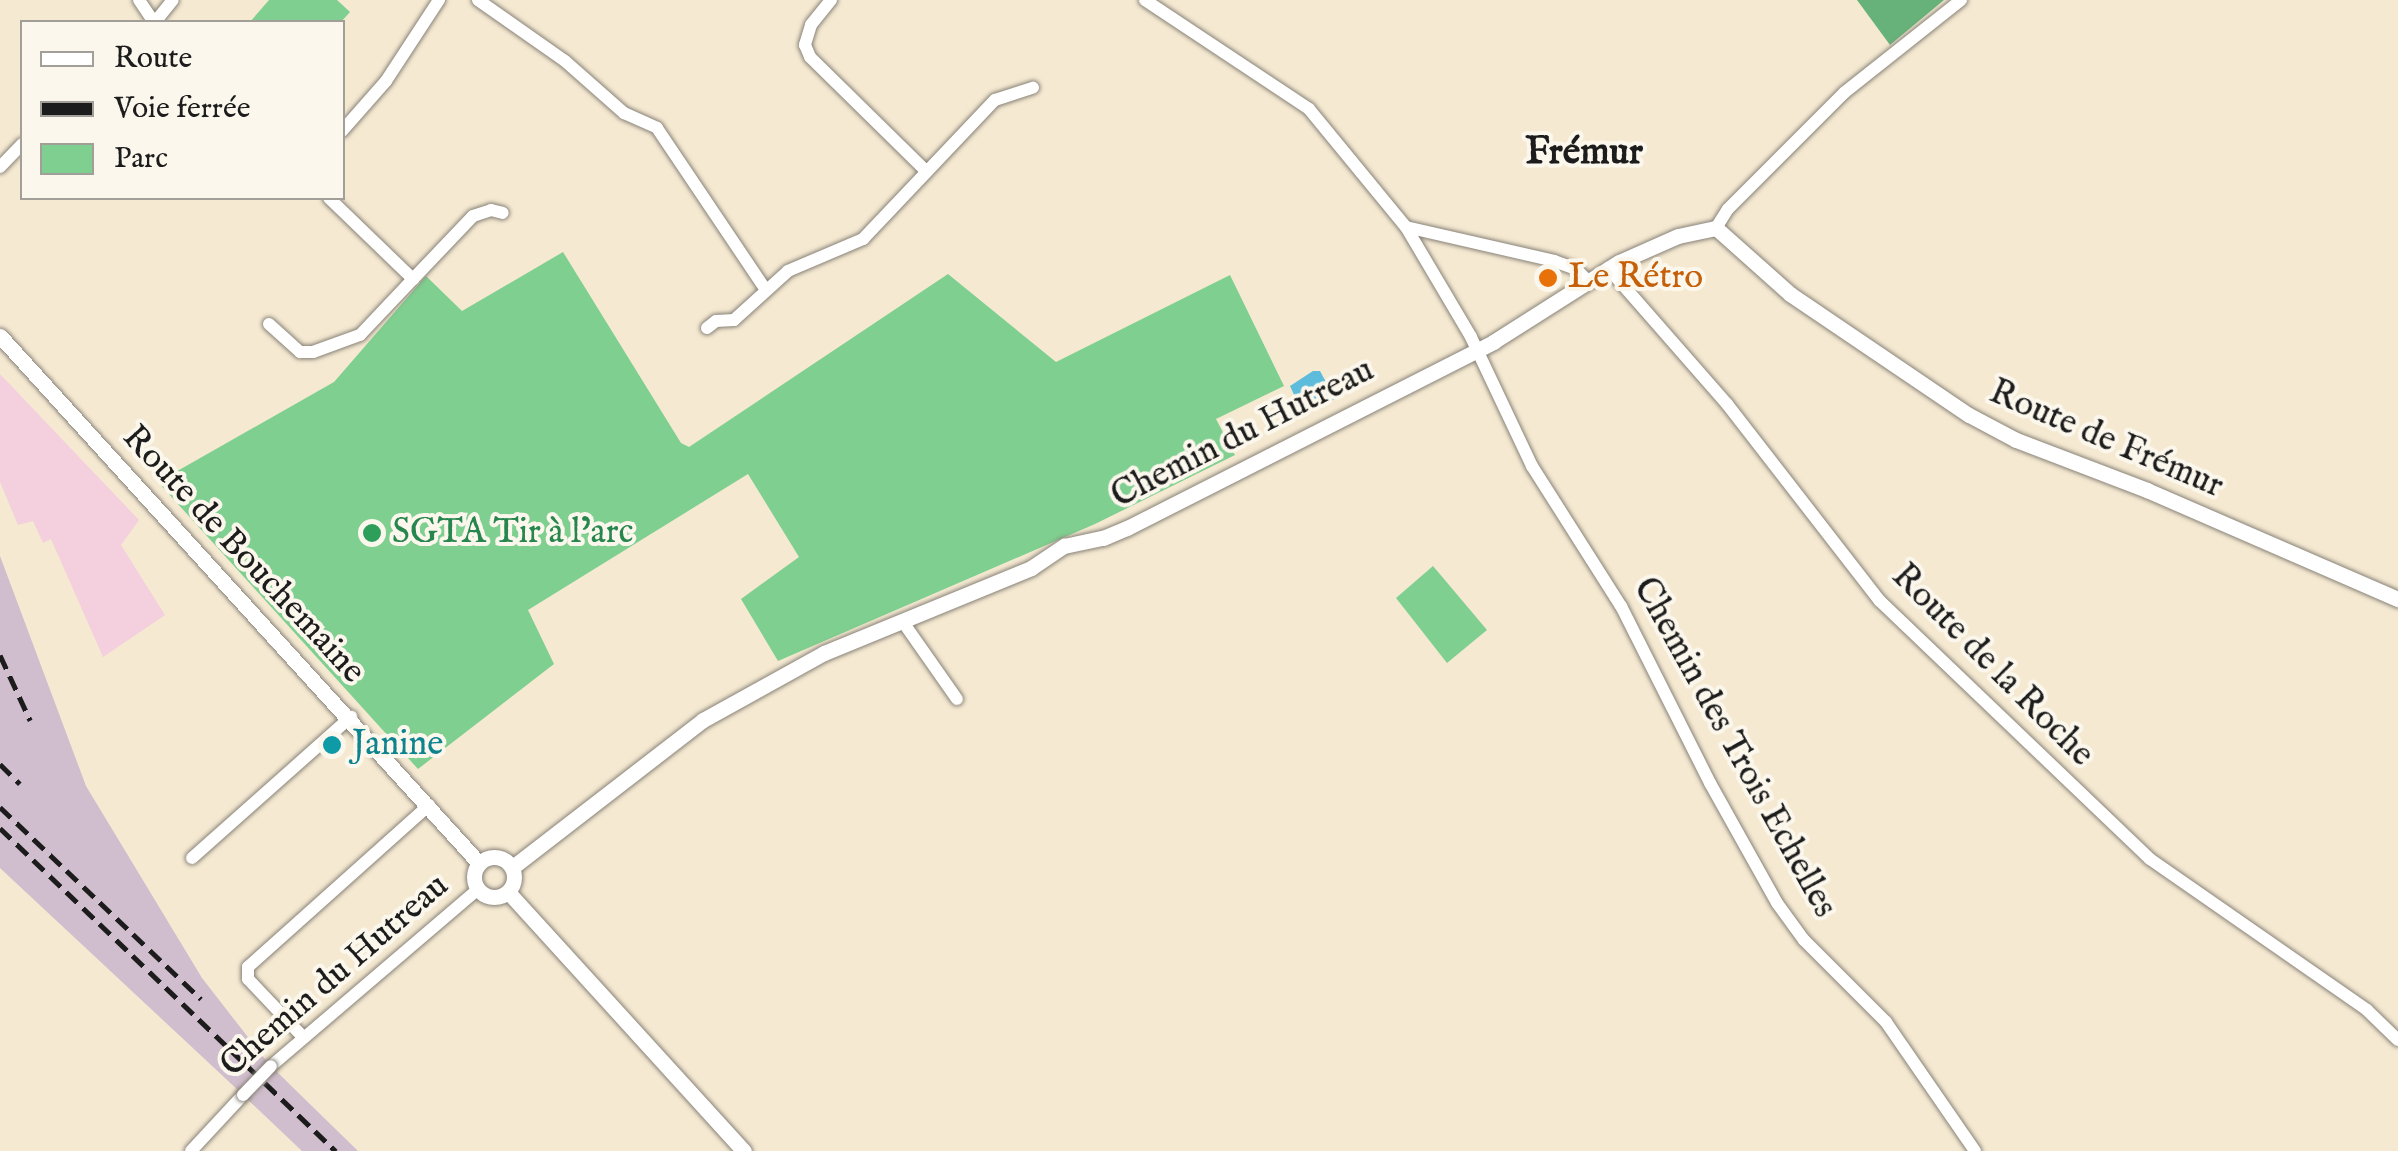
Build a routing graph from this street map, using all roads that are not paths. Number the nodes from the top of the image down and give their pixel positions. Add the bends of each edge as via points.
1 (138, 0) edge
2 (173, 0) edge
3 (439, 0) edge
4 (478, 0) edge
5 (830, 0) edge
6 (1145, 0) edge
7 (1961, 0) edge
8 (153, 20) edge
9 (157, 20) edge
10 (1033, 88) dead end
11 (345, 128) edge
12 (20, 146) edge
13 (0, 167) edge
14 (926, 171) junction
15 (331, 200) edge
16 (503, 213) dead end
17 (1406, 227) junction
18 (1716, 228) junction
19 (1608, 268) junction
20 (412, 279) junction
21 (1588, 281) junction
22 (765, 289) junction
23 (269, 324) dead end
24 (708, 328) dead end
25 (0, 336) edge
26 (1475, 351) junction
27 (2398, 600) edge
28 (903, 622) junction
29 (957, 699) dead end
30 (351, 717) junction
31 (430, 805) junction
32 (192, 858) dead end
33 (478, 862) junction
34 (514, 866) junction
35 (478, 890) junction
36 (509, 893) junction
37 (304, 1037) junction
38 (2398, 1040) edge
39 (191, 1151) edge
40 (744, 1151) edge
41 (1975, 1151) edge

1 - 8 street
2 - 9 street
3 - 11 street via 386,81
4 - 22 street via 566,60 624,113 657,128
5 - 14 street via 805,44 821,72
6 - 17 street, Chemin des Trois Echelles via 1309,108
7 - 18 street via 1845,92 1728,208
10 - 14 street via 994,100
12 - 13 street
14 - 22 street via 863,239 788,271
15 - 20 street
16 - 20 street via 473,216
17 - 21 street via 1554,260
17 - 26 street, Chemin des Trois Echelles
18 - 19 street, Chemin du Hutreau via 1678,236
18 - 27 street, Route de Frémur via 1790,294 1969,415
19 - 21 street, Chemin du Hutreau
19 - 38 street, Route de la Roche via 1728,404 1880,601 2150,860 2367,1010
20 - 23 street via 360,335 313,352 300,352
21 - 26 street, Chemin du Hutreau
22 - 24 street via 734,320
25 - 30 street, Route de Bouchemaine
26 - 28 street, Chemin du Hutreau via 1126,528 1064,546 1031,568
26 - 41 street, Chemin des Trois Echelles via 1532,466 1621,606 1777,903 1804,940 1886,1022
28 - 29 street
28 - 34 street, Chemin du Hutreau via 824,653 703,720
30 - 31 street, Route de Bouchemaine
30 - 32 street
31 - 33 street, Route de Bouchemaine
31 - 37 street via 248,967 248,979
33 - 34 street
33 - 35 street via 472,874
34 - 36 street via 517,880
35 - 36 street
35 - 37 street, Chemin du Hutreau
36 - 40 street
37 - 39 street, Chemin du Hutreau, bridge

